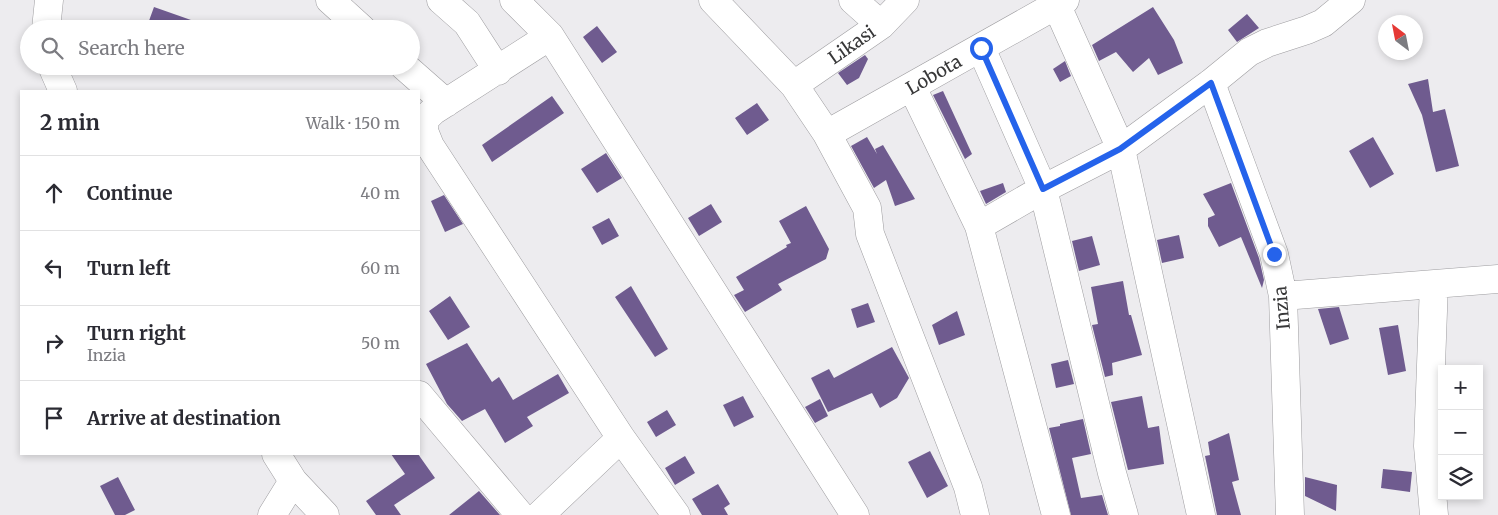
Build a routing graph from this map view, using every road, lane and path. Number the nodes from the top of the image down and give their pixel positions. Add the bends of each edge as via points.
1 (49, 0) edge
2 (330, 0) edge
3 (441, 0) edge
4 (514, 0) edge
5 (713, 0) edge
6 (852, 0) edge
7 (905, 0) edge
8 (1352, 0) edge
9 (1061, 3) edge
10 (47, 20) edge
11 (352, 20) edge
12 (881, 25) junction
13 (550, 36) junction
14 (981, 48) junction
15 (498, 71) junction
16 (56, 75) edge
17 (414, 75) edge
18 (1211, 83) junction
19 (794, 85) junction
20 (912, 87) junction
21 (63, 90) edge
22 (446, 103) junction
23 (827, 134) junction
24 (1120, 149) junction
25 (1043, 189) junction
26 (979, 226) junction
27 (1498, 279) edge
28 (1434, 284) junction
29 (1283, 296) junction
30 (420, 396) edge
31 (621, 438) junction
32 (277, 455) edge
33 (293, 481) junction
34 (272, 515) edge
35 (325, 515) edge
36 (520, 515) edge
37 (540, 515) edge
38 (676, 515) edge
39 (855, 515) edge
40 (976, 515) edge
41 (1056, 515) edge
42 (1124, 515) edge
43 (1201, 515) edge
44 (1290, 515) edge
45 (1434, 515) edge

1 - 10 lane
2 - 11 lane
3 - 15 lane via 467,23
4 - 13 lane
5 - 19 lane
6 - 12 lane
7 - 12 lane, Likasi
8 - 18 lane via 1323,23 1249,52
9 - 14 lane, Lobota
9 - 24 lane
12 - 19 lane, Likasi
13 - 15 lane
13 - 39 lane
14 - 20 lane, Lobota
14 - 25 lane
15 - 22 lane
16 - 21 lane
17 - 22 lane
18 - 24 lane
18 - 29 lane, Inzia via 1274,254
19 - 23 lane
20 - 23 lane, Lobota
20 - 26 lane
22 - 31 lane via 424,120 430,146
23 - 40 lane via 867,208 870,234
24 - 25 lane
24 - 43 lane
25 - 26 lane
25 - 42 lane
26 - 41 lane
27 - 28 lane
28 - 29 lane
28 - 45 lane via 1428,446
29 - 44 lane, Inzia
30 - 36 lane
31 - 37 lane
31 - 38 lane
32 - 33 lane
33 - 34 lane
33 - 35 lane

